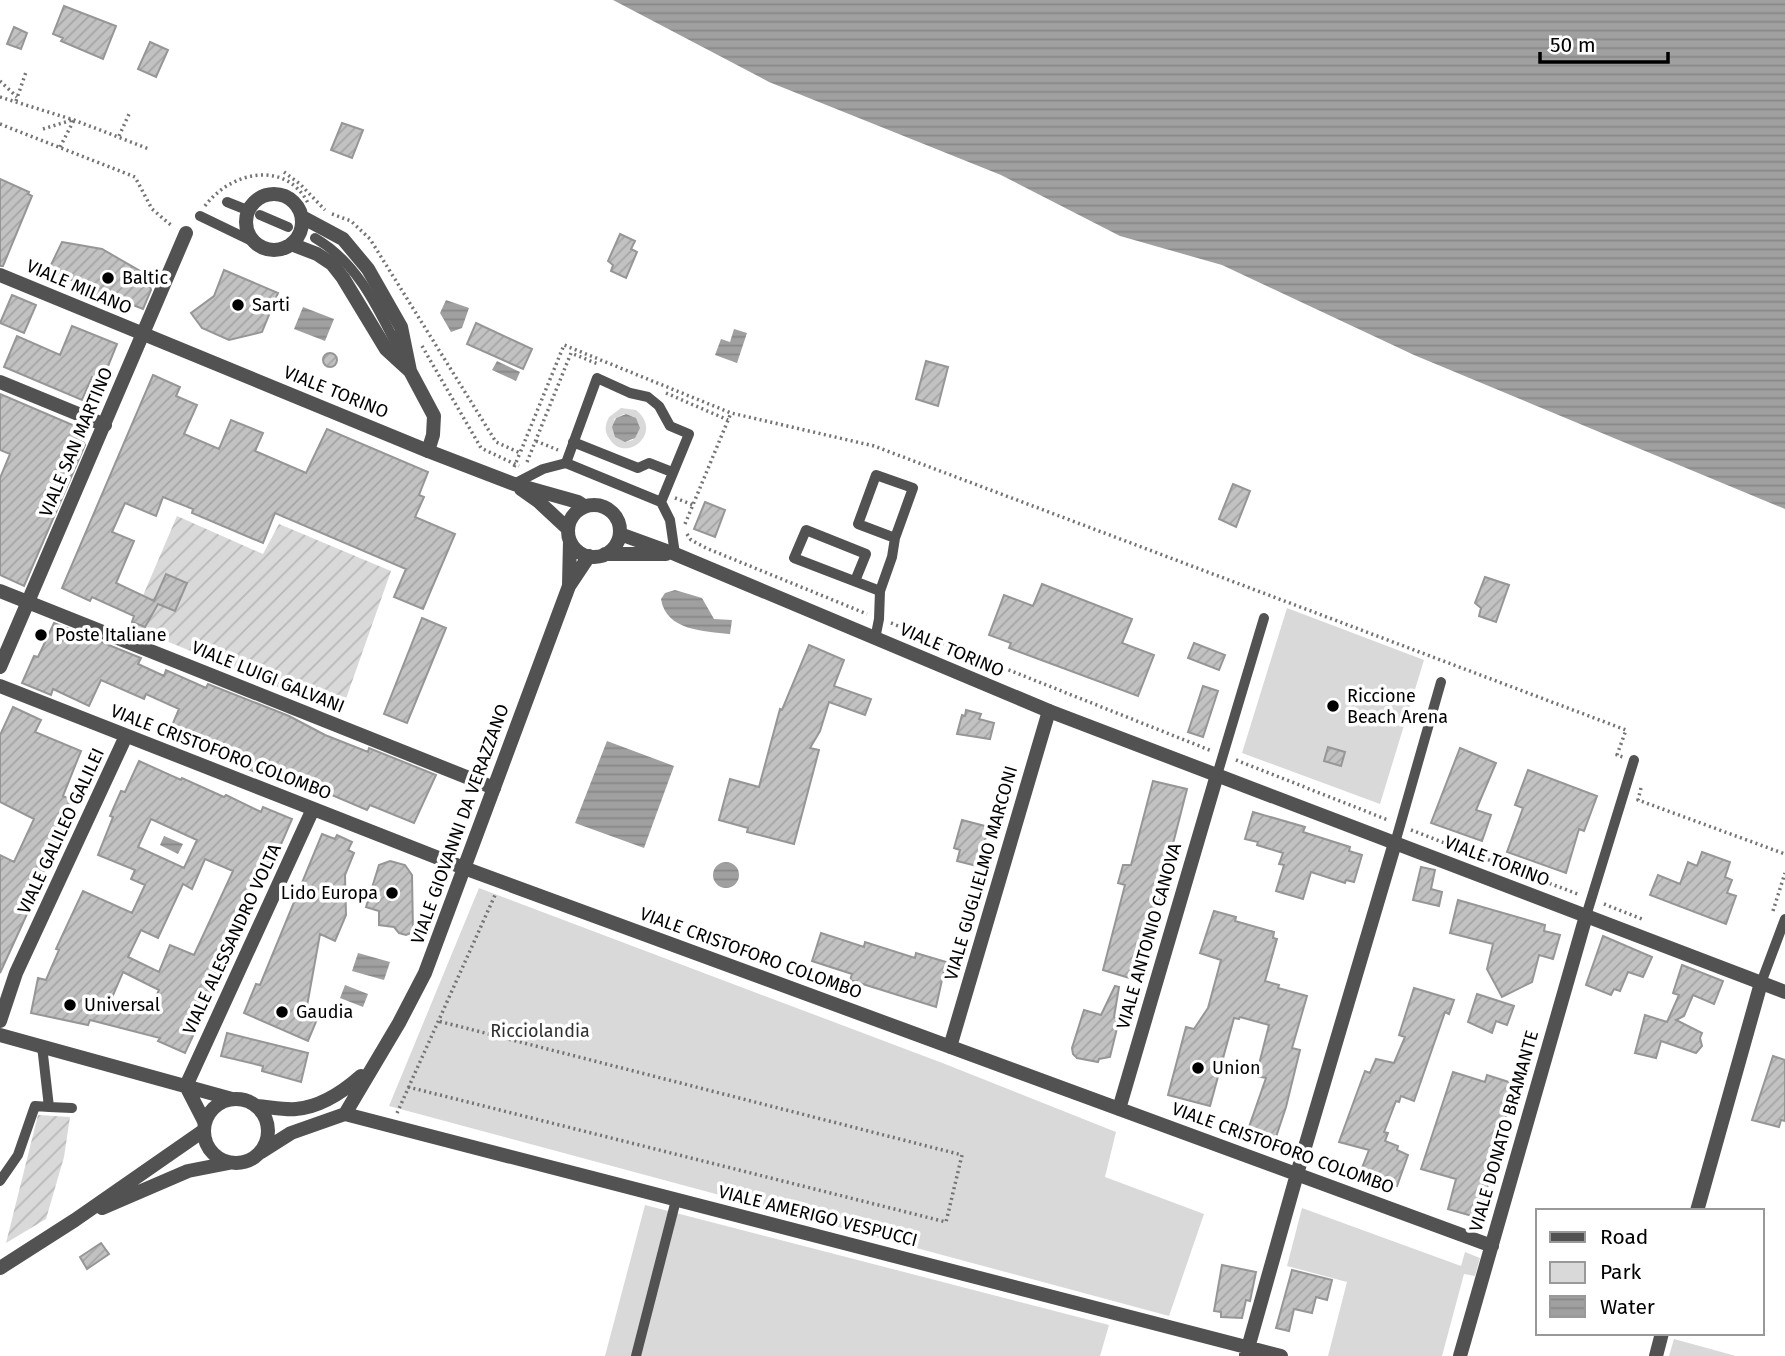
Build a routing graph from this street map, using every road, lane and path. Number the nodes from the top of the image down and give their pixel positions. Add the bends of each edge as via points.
1 (26, 72) dead end
2 (0, 81) edge
3 (1, 99) edge
4 (16, 99) junction
5 (128, 114) dead end
6 (74, 120) junction
7 (0, 124) edge
8 (43, 129) dead end
9 (119, 136) junction
10 (60, 148) junction
11 (149, 149) dead end
12 (284, 172) dead end
13 (227, 202) dead end
14 (242, 208) dead end
15 (307, 214) junction
16 (260, 215) dead end
17 (200, 216) joint
18 (288, 227) dead end
19 (186, 233) joint
20 (315, 237) dead end
21 (256, 243) junction
22 (291, 244) junction
23 (0, 275) edge
24 (144, 335) junction
25 (418, 340) dead end
26 (410, 371) junction
27 (0, 382) edge
28 (731, 413) junction
29 (728, 420) junction
30 (105, 425) junction
31 (573, 442) junction
32 (428, 451) junction
33 (566, 463) junction
34 (672, 472) junction
35 (514, 484) junction
36 (662, 502) junction
37 (584, 506) junction
38 (620, 534) junction
39 (569, 535) junction
40 (895, 538) junction
41 (605, 554) junction
42 (675, 554) junction
43 (590, 556) junction
44 (855, 581) junction
45 (569, 586) junction
46 (0, 591) edge
47 (880, 591) junction
48 (28, 603) junction
49 (1264, 618) dead end
50 (879, 619) junction
51 (875, 639) junction
52 (0, 667) edge
53 (1441, 682) dead end
54 (0, 687) edge
55 (1049, 711) junction
56 (126, 736) junction
57 (1223, 755) junction
58 (1634, 760) joint
59 (1217, 775) junction
60 (1644, 776) dead end
61 (494, 788) junction
62 (313, 809) junction
63 (1400, 825) junction
64 (1395, 843) junction
65 (1785, 854) edge
66 (464, 868) junction
67 (501, 882) junction
68 (1586, 916) junction
69 (1785, 919) edge
70 (1782, 937) edge
71 (1761, 983) junction
72 (1785, 992) edge
73 (0, 1021) edge
74 (438, 1021) junction
75 (0, 1035) edge
76 (42, 1046) junction
77 (950, 1047) junction
78 (370, 1068) junction
79 (186, 1086) junction
80 (408, 1087) junction
81 (232, 1099) junction
82 (257, 1106) junction
83 (50, 1107) junction
84 (72, 1108) dead end
85 (1119, 1109) junction
86 (345, 1114) junction
87 (203, 1126) junction
88 (391, 1126) junction
89 (261, 1152) junction
90 (229, 1163) junction
91 (1297, 1174) junction
92 (0, 1181) edge
93 (677, 1200) junction
94 (1698, 1209) edge
95 (75, 1220) junction
96 (1492, 1246) junction
97 (0, 1268) edge
98 (1661, 1335) edge
99 (1247, 1352) edge
100 (636, 1356) edge
101 (1282, 1356) edge
102 (1460, 1356) edge
103 (1656, 1356) edge

1 - 4 path
2 - 4 path
3 - 4 path
4 - 6 path
5 - 9 path
6 - 8 path
6 - 9 path
6 - 10 path
7 - 10 path
9 - 11 path
10 - 19 path via 135,177 152,209 165,223
12 - 28 path via 319,206 351,221 370,239 496,442 520,453 564,345
13 - 14 lane
15 - 17 path via 305,197 289,181 258,174 237,178 213,195
15 - 21 street via 278,194 260,197 246,219
15 - 22 street
15 - 26 street via 343,239 368,269 401,327
16 - 18 lane
17 - 21 lane
19 - 24 street, VIALE SAN MARTINO
20 - 26 lane via 352,268
21 - 22 street via 273,250
22 - 26 street via 332,264 386,349
23 - 24 street, VIALE MILANO
24 - 30 street, VIALE SAN MARTINO
24 - 32 street, VIALE TORINO
25 - 29 path via 481,448 521,467 571,353
26 - 32 street via 434,416
27 - 30 street
28 - 29 path
28 - 58 path via 874,446 1626,730 1617,755
29 - 50 path via 683,529 691,540
30 - 48 street, VIALE SAN MARTINO
31 - 33 lane
31 - 34 lane via 638,468 649,463
31 - 34 lane via 597,379 649,397 670,426 689,434
32 - 35 street, VIALE TORINO
33 - 35 lane
33 - 36 lane
34 - 36 lane
35 - 37 street, VIALE TORINO
35 - 39 street, VIALE TORINO via 538,501
36 - 42 lane
37 - 38 street via 612,512
37 - 39 street via 575,513
38 - 41 street
38 - 42 street, VIALE TORINO
39 - 43 street via 578,551
39 - 45 street, VIALE GIOVANNI DA VERAZZANO
40 - 40 lane via 913,488 876,475 858,524
40 - 47 lane
41 - 42 street, VIALE TORINO
41 - 43 street
42 - 51 street, VIALE TORINO
43 - 45 street, VIALE GIOVANNI DA VERAZZANO
44 - 44 lane via 794,558 806,530 866,554
44 - 47 lane
45 - 61 street, VIALE GIOVANNI DA VERAZZANO
46 - 48 street, VIALE LUIGI GALVANI
47 - 50 lane
48 - 52 street, VIALE SAN MARTINO
48 - 61 street, VIALE LUIGI GALVANI
49 - 57 lane
50 - 51 lane
50 - 57 path
51 - 55 street, VIALE TORINO
53 - 63 lane via 1443,696
54 - 56 street, VIALE CRISTOFORO COLOMBO
55 - 59 street, VIALE TORINO
55 - 77 street, VIALE GUGLIELMO MARCONI
56 - 62 street, VIALE CRISTOFORO COLOMBO
56 - 73 street, VIALE GALILEO GALILEI via 16,973
57 - 59 lane
57 - 63 path
58 - 68 lane
59 - 64 street, VIALE TORINO
59 - 85 street, VIALE ANTONIO CANOVA
60 - 65 path via 1638,800
61 - 66 street, VIALE GIOVANNI DA VERAZZANO
62 - 66 street, VIALE CRISTOFORO COLOMBO
62 - 79 street, VIALE ALESSANDRO VOLTA
63 - 64 lane
64 - 68 street, VIALE TORINO
64 - 91 street
66 - 67 street, VIALE CRISTOFORO COLOMBO
66 - 78 street, VIALE GIOVANNI DA VERAZZANO via 425,973
67 - 74 path
67 - 77 street, VIALE CRISTOFORO COLOMBO
68 - 71 street, VIALE TORINO
68 - 96 street, VIALE DONATO BRAMANTE
69 - 70 lane
70 - 71 lane
71 - 72 street, VIALE TORINO
71 - 94 street
74 - 80 path
74 - 80 path via 962,1155 946,1223
75 - 76 street
76 - 79 street
76 - 83 lane
77 - 85 street, VIALE CRISTOFORO COLOMBO
78 - 82 street, VIALE GIOVANNI DA VERAZZANO via 319,1103 298,1109
78 - 86 street, VIALE GIOVANNI DA VERAZZANO
79 - 81 street
79 - 87 street
80 - 88 path
81 - 82 street
81 - 87 street via 215,1106
82 - 89 street via 268,1133
83 - 84 lane
83 - 92 lane via 35,1106 18,1155
85 - 91 street, VIALE CRISTOFORO COLOMBO
86 - 88 street, VIALE AMERIGO VESPUCCI
86 - 89 street via 291,1133
87 - 90 street via 210,1152
87 - 95 street
88 - 93 street, VIALE AMERIGO VESPUCCI
89 - 90 street via 246,1162
90 - 95 street via 188,1171
91 - 96 street, VIALE CRISTOFORO COLOMBO
91 - 99 street
93 - 99 street, VIALE AMERIGO VESPUCCI
93 - 100 lane
95 - 97 street
96 - 102 street, VIALE DONATO BRAMANTE
98 - 103 street
99 - 101 street, VIALE AMERIGO VESPUCCI

